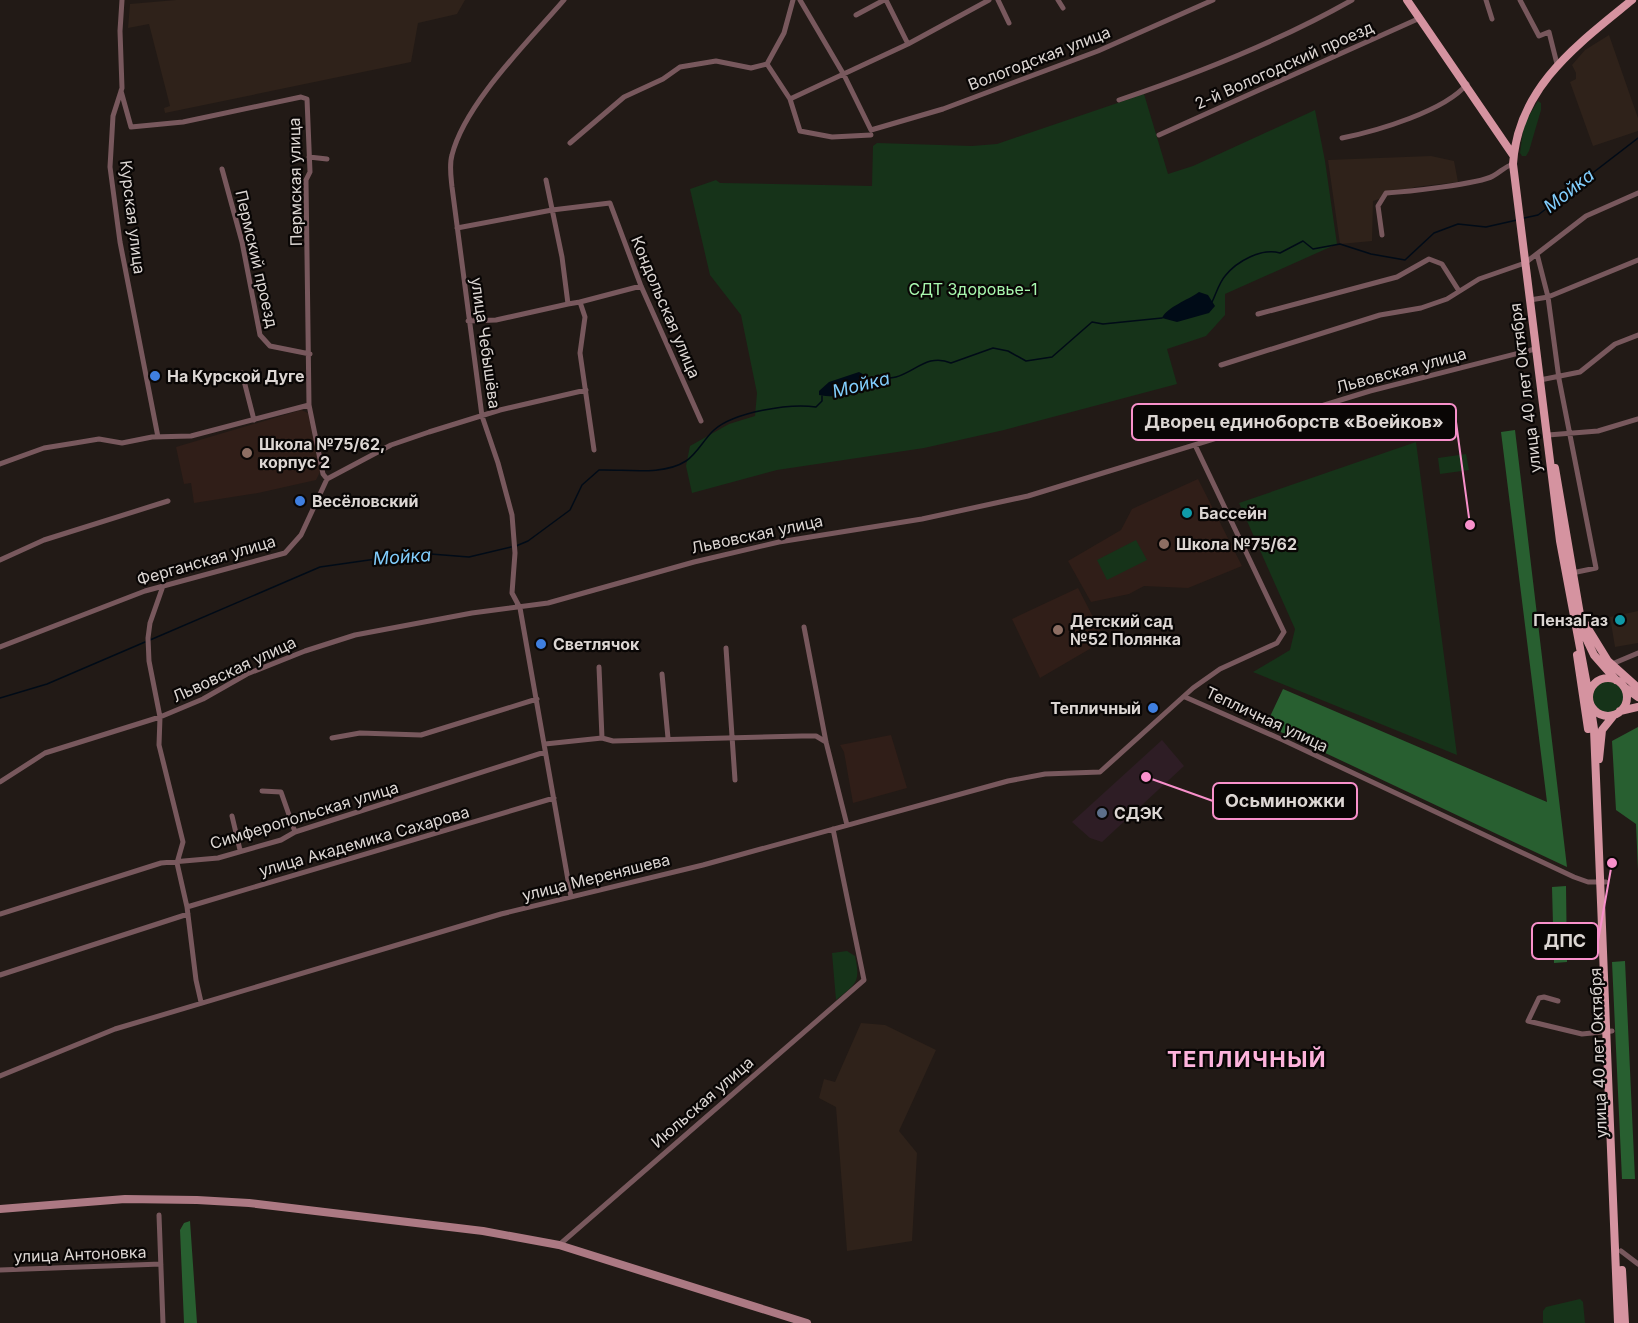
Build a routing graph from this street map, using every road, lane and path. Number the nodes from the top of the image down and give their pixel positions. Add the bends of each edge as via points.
1 (123, 0) edge
2 (564, 0) edge
3 (793, 0) edge
4 (800, 0) edge
5 (885, 0) edge
6 (989, 0) edge
7 (998, 0) edge
8 (1058, 0) edge
9 (1213, 0) edge
10 (1352, 0) edge
11 (1407, 0) edge
12 (1486, 0) edge
13 (1521, 0) edge
14 (1632, 0) edge
15 (1063, 8) dead end
16 (856, 15) dead end
17 (1420, 18) junction
18 (1492, 19) dead end
19 (1009, 23) dead end
20 (908, 44) junction
21 (1557, 63) junction
22 (768, 64) junction
23 (844, 75) junction
24 (1467, 84) junction
25 (121, 91) junction
26 (790, 99) junction
27 (1119, 100) dead end
28 (871, 132) junction
29 (1159, 135) dead end
30 (1342, 138) dead end
31 (570, 143) dead end
32 (309, 157) junction
33 (327, 159) dead end
34 (1513, 159) junction
35 (222, 169) dead end
36 (546, 180) dead end
37 (1638, 192) edge
38 (552, 210) junction
39 (457, 228) junction
40 (1382, 235) dead end
41 (1537, 254) junction
42 (1638, 261) edge
43 (1525, 263) junction
44 (641, 286) junction
45 (1459, 291) junction
46 (1548, 297) junction
47 (1530, 300) junction
48 (580, 302) junction
49 (568, 304) junction
50 (1258, 314) dead end
51 (468, 321) junction
52 (1638, 335) edge
53 (1535, 349) junction
54 (310, 354) junction
55 (1221, 365) dead end
56 (242, 374) dead end
57 (1558, 379) junction
58 (1540, 380) junction
59 (586, 390) junction
60 (309, 405) junction
61 (482, 416) junction
62 (1638, 419) edge
63 (254, 420) junction
64 (700, 421) dead end
65 (1569, 433) junction
66 (1548, 435) junction
67 (158, 437) junction
68 (1196, 445) junction
69 (1549, 447) junction
70 (594, 450) dead end
71 (0, 464) edge
72 (327, 479) junction
73 (168, 501) dead end
74 (0, 560) edge
75 (1571, 562) junction
76 (1589, 569) junction
77 (1569, 574) junction
78 (1575, 585) junction
79 (163, 586) junction
80 (520, 608) junction
81 (1577, 615) junction
82 (804, 627) dead end
83 (0, 647) edge
84 (726, 648) dead end
85 (1638, 653) edge
86 (1617, 666) junction
87 (599, 667) dead end
88 (662, 674) dead end
89 (1618, 682) junction
90 (1638, 688) edge
91 (1185, 697) junction
92 (1638, 697) edge
93 (537, 699) junction
94 (1589, 700) junction
95 (1638, 707) edge
96 (1617, 713) junction
97 (160, 717) junction
98 (733, 737) junction
99 (332, 738) dead end
100 (602, 738) junction
101 (668, 738) junction
102 (826, 742) junction
103 (545, 744) junction
104 (545, 752) junction
105 (1594, 761) junction
106 (735, 780) dead end
107 (0, 782) edge
108 (262, 791) dead end
109 (554, 798) junction
110 (232, 816) dead end
111 (848, 825) junction
112 (833, 829) junction
113 (295, 832) junction
114 (240, 850) junction
115 (177, 863) junction
116 (1603, 882) junction
117 (571, 897) junction
118 (187, 907) junction
119 (0, 914) edge
120 (188, 914) junction
121 (0, 975) edge
122 (1558, 1001) dead end
123 (201, 1002) junction
124 (1610, 1032) junction
125 (0, 1076) edge
126 (0, 1209) edge
127 (159, 1215) dead end
128 (559, 1245) junction
129 (1621, 1251) junction
130 (1637, 1263) edge
131 (161, 1264) junction
132 (0, 1270) edge
133 (1622, 1274) junction
134 (163, 1323) edge
135 (807, 1323) edge
136 (1618, 1323) edge
137 (1625, 1323) edge

1 - 25 street, Курская улица
2 - 39 street, улица Чебышёва via 488,89 458,139 451,157
3 - 22 street via 784,33
4 - 23 street
5 - 16 street
5 - 20 street
6 - 20 street
7 - 19 street
8 - 15 street
9 - 28 street, Вологодская улица via 1098,51
10 - 27 street via 1256,49
11 - 17 main road
12 - 18 street
13 - 21 street via 1539,36 1549,32
14 - 21 main road
17 - 24 main road
17 - 29 street, 2-й Вологодский проезд
20 - 23 street
21 - 34 main road via 1530,102
22 - 26 street
22 - 31 street via 751,68 716,61 680,67 624,97
23 - 26 street
23 - 28 street
24 - 30 street via 1457,96 1413,116
24 - 34 main road
25 - 32 street, Пермская улица via 131,127 183,122 301,97 307,99
25 - 67 street, Курская улица via 113,116 110,167 120,242
26 - 28 street, Вологодская улица via 800,131 832,136
32 - 33 street
32 - 54 street, Пермская улица via 306,180
34 - 40 street via 1493,177 1386,193 1378,206
34 - 43 main road, улица 40 лет Октября
35 - 54 street, Пермский проезд via 242,242 260,335 270,346
36 - 38 street
37 - 41 street via 1586,216
38 - 39 street
38 - 44 street, Кондольская улица via 610,203
38 - 49 street
39 - 51 street, улица Чебышёва
41 - 43 street
41 - 46 street
42 - 46 street
43 - 45 street via 1490,274
43 - 47 main road, улица 40 лет Октября
44 - 48 street
44 - 64 street, Кондольская улица
45 - 50 street via 1442,264 1429,259 1397,277
45 - 55 street via 1424,307 1380,315
46 - 47 street
46 - 57 street
47 - 53 main road, улица 40 лет Октября
48 - 49 street
48 - 59 street via 585,317 580,353
49 - 51 street via 496,320
51 - 61 street, улица Чебышёва
52 - 57 street via 1616,344 1580,372
53 - 58 main road, улица 40 лет Октября
53 - 68 street, Львовская улица via 1380,388
54 - 60 street, Пермская улица
56 - 63 street
57 - 58 street
57 - 65 street
58 - 66 main road, улица 40 лет Октября
59 - 61 street
59 - 70 street
60 - 63 street
60 - 72 street, Пермская улица
61 - 72 street via 391,445
61 - 80 street, улица Чебышёва via 510,507 515,553 512,594
62 - 65 street via 1611,429
63 - 67 street via 191,436
65 - 66 street
65 - 76 street via 1596,568
66 - 69 main road, улица 40 лет Октября
67 - 71 street via 130,442 99,439 44,448
68 - 80 street, Львовская улица via 1028,496 922,519 779,542
68 - 91 street, Тепличная улица via 1284,632 1277,643 1220,669
69 - 75 main road
69 - 77 main road, улица 40 лет Октября
72 - 79 street, Ферганская улица via 301,535 285,553
73 - 74 street via 44,540
75 - 76 street
75 - 77 main road
76 - 77 street
76 - 78 street
77 - 78 main road, улица 40 лет Октября
77 - 81 main road, улица 40 лет Октября
78 - 81 main road, улица 40 лет Октября
79 - 83 street, Ферганская улица
79 - 97 street via 148,638
80 - 93 street, улица Чебышёва
80 - 97 street, Львовская улица via 472,612 355,635 248,674
81 - 86 main road via 1599,650
81 - 89 main road, улица 40 лет Октября via 1590,648
81 - 94 main road, улица 40 лет Октября
81 - 105 main road, улица 40 лет Октября via 1581,689
82 - 102 street
84 - 98 street
85 - 86 street
86 - 89 street
86 - 90 main road
87 - 100 street
88 - 101 street
89 - 92 main road
89 - 94 main road via 1599,680 1592,687
89 - 96 main road, улица 40 лет Октября via 1626,700
91 - 111 street, улица Мереняшева via 1100,772 1023,777
91 - 116 street, Тепличная улица via 1574,877
93 - 99 street via 421,735 360,733
93 - 103 street, улица Чебышёва
94 - 96 main road via 1601,715
94 - 105 main road, улица 40 лет Октября
95 - 96 main road
96 - 116 main road, улица 40 лет Октября via 1602,730 1599,756
97 - 107 street, Львовская улица via 45,753
97 - 115 street via 159,745 183,842
98 - 101 street
98 - 102 street via 811,736
98 - 106 street
100 - 101 street
100 - 103 street
102 - 111 street
103 - 104 street, улица Чебышёва
104 - 109 street, улица Чебышёва
104 - 113 street, Симферопольская улица
105 - 116 main road, улица 40 лет Октября
108 - 113 street via 281,792
109 - 117 street, улица Чебышёва
109 - 118 street, улица Академика Сахарова
110 - 114 street
111 - 112 street, улица Мереняшева
112 - 117 street, улица Мереняшева
112 - 128 street, Июльская улица via 864,980
113 - 114 street, Симферопольская улица via 281,840
114 - 115 street, Симферопольская улица via 218,858
115 - 118 street
115 - 119 street, Симферопольская улица via 161,863
116 - 124 main road, улица 40 лет Октября
117 - 123 street, улица Мереняшева
118 - 120 street
120 - 121 street
120 - 123 street
122 - 124 street via 1539,998 1528,1016 1529,1023 1581,1034
123 - 125 street, улица Мереняшева via 115,1029
124 - 129 main road, улица 40 лет Октября
124 - 136 main road, улица 40 лет Октября
126 - 128 street via 125,1199 249,1203 483,1231
127 - 131 street
128 - 135 street
129 - 130 street
129 - 133 main road, улица 40 лет Октября
130 - 133 street
131 - 132 street, улица Антоновка
131 - 134 street
133 - 137 main road, улица 40 лет Октября

